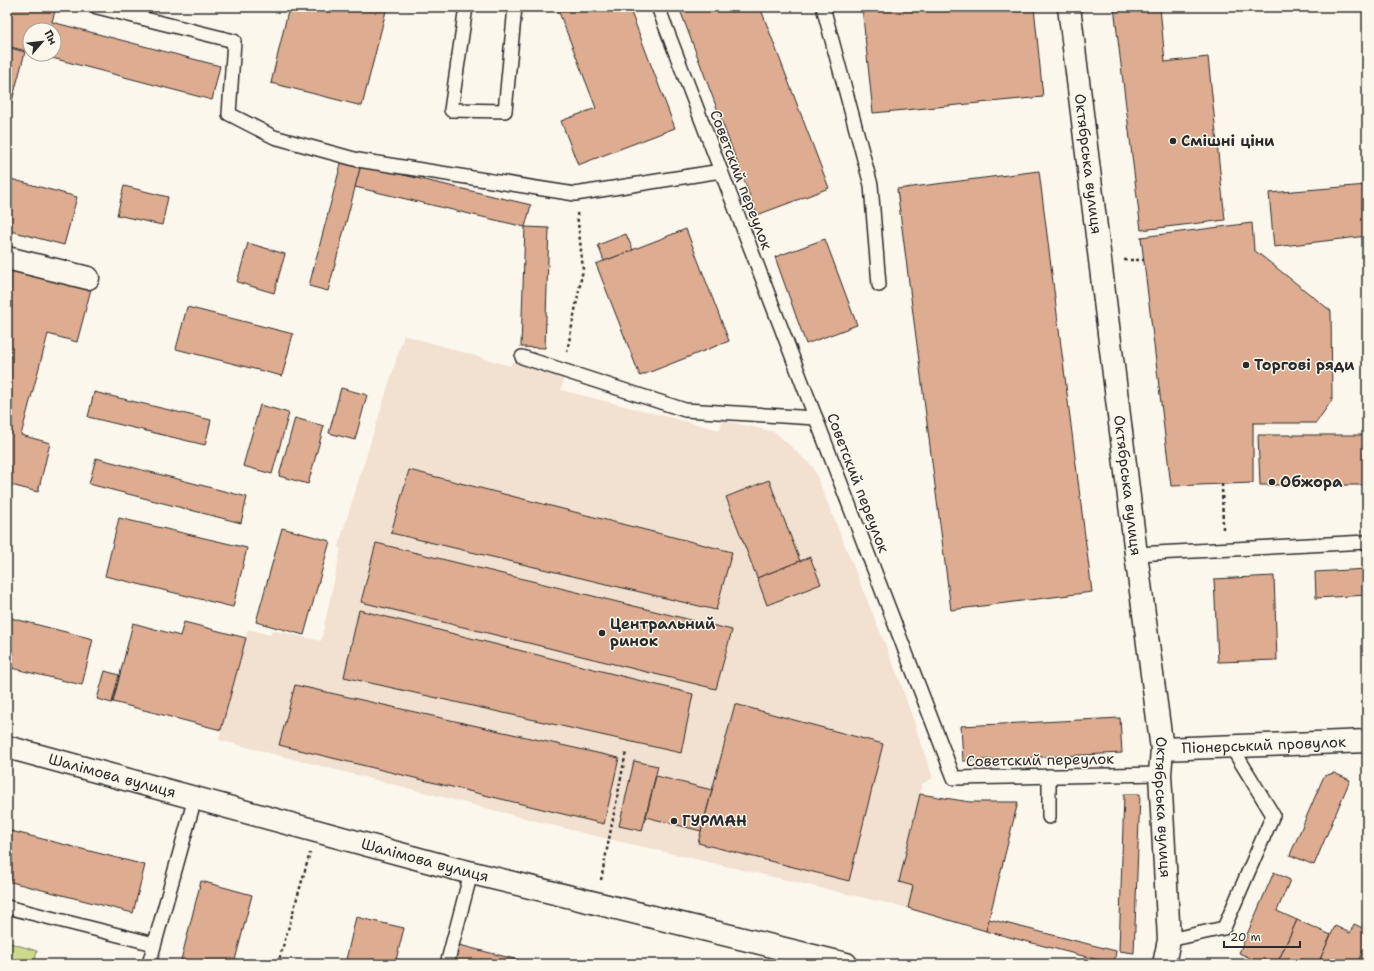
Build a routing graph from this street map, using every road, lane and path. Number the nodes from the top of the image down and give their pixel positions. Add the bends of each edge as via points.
1 (97, 7) edge
2 (466, 7) edge
3 (515, 7) edge
4 (658, 7) edge
5 (823, 7) edge
6 (1070, 7) edge
7 (721, 171) junction
8 (575, 194) junction
9 (7, 258) edge
10 (88, 278) dead end
11 (879, 285) dead end
12 (522, 357) dead end
13 (564, 370) junction
14 (816, 418) junction
15 (1222, 484) dead end
16 (1367, 542) edge
17 (1223, 549) junction
18 (1136, 554) junction
19 (1367, 741) edge
20 (1231, 746) junction
21 (7, 747) edge
22 (1162, 749) junction
23 (626, 752) dead end
24 (1160, 774) junction
25 (1050, 776) junction
26 (195, 798) junction
27 (1050, 817) dead end
28 (316, 831) junction
29 (471, 873) junction
30 (596, 904) junction
31 (7, 907) edge
32 (1169, 940) junction
33 (154, 944) junction
34 (149, 964) edge
35 (278, 964) edge
36 (447, 964) edge
37 (846, 964) edge
38 (1164, 964) edge

1 - 8 lane via 234,41 229,114 274,137 358,160
2 - 3 lane via 451,110 505,111
4 - 7 lane, Советский переулок
5 - 11 lane via 871,185
6 - 18 main road, Октябрська вулиця
7 - 8 lane
7 - 14 lane, Советский переулок
8 - 13 path via 583,269
9 - 10 main road
12 - 13 lane
13 - 14 lane via 685,410
14 - 25 lane, Советский переулок via 954,778
15 - 17 path
16 - 17 lane
17 - 18 lane
18 - 22 main road, Октябрська вулиця
19 - 20 main road, Піонерський провулок
20 - 22 main road, Піонерський провулок
20 - 32 lane via 1274,815 1224,928
21 - 26 main road, Шалімова вулиця
22 - 24 main road, Октябрська вулиця
23 - 30 path
24 - 25 lane, Советский переулок
24 - 32 main road, Октябрська вулиця
25 - 27 lane
26 - 28 main road, Шалімова вулиця
26 - 33 lane
28 - 29 main road, Шалімова вулиця
28 - 35 path
29 - 30 main road, Шалімова вулиця
29 - 36 lane
30 - 37 main road, Шалімова вулиця
31 - 33 lane
32 - 38 main road, Октябрська вулиця
33 - 34 lane

